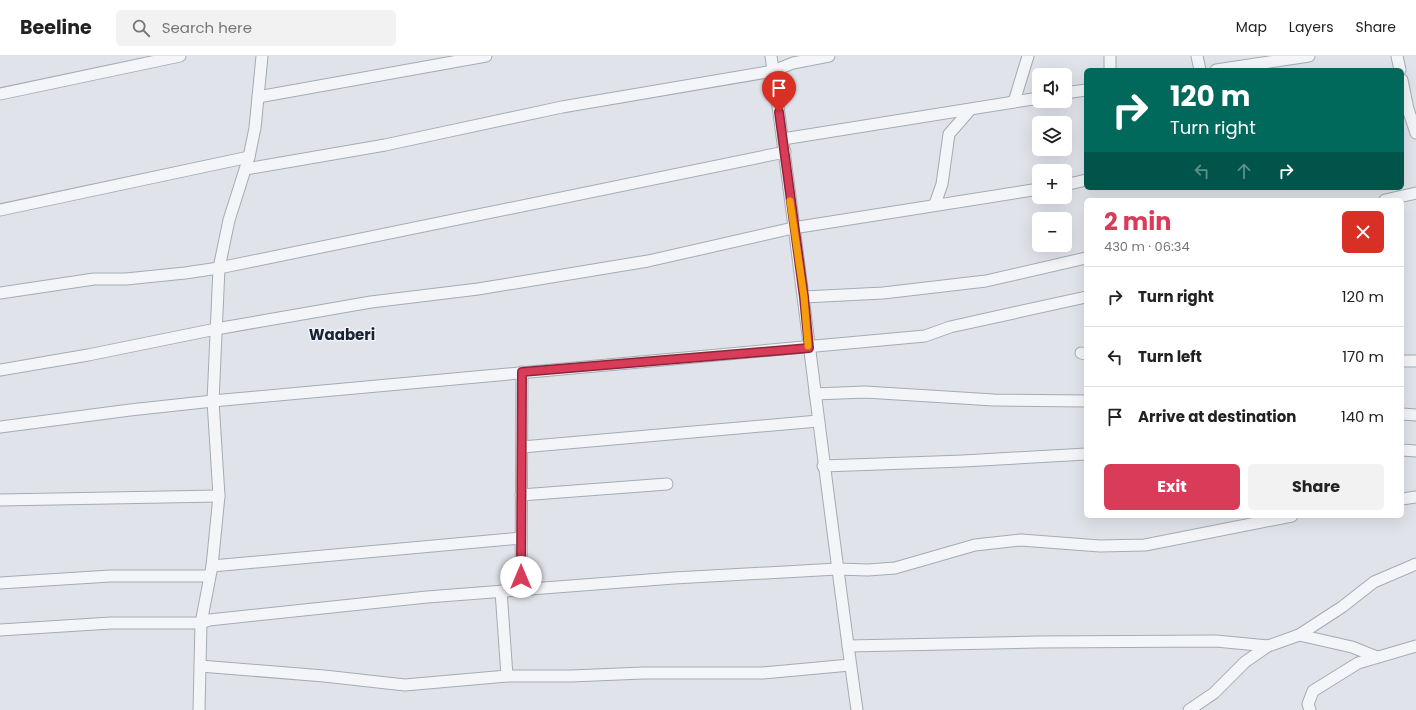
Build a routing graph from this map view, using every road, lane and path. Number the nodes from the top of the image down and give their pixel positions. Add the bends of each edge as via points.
1 (180, 56) edge
2 (262, 56) edge
3 (486, 56) edge
4 (771, 56) edge
5 (829, 56) edge
6 (1028, 56) edge
7 (1110, 56) edge
8 (1197, 56) edge
9 (1309, 56) edge
10 (1396, 56) edge
11 (1110, 68) edge
12 (1200, 68) edge
13 (1229, 68) edge
14 (1399, 68) edge
15 (773, 71) junction
16 (1404, 88) edge
17 (1084, 90) edge
18 (1072, 92) edge
19 (0, 94) edge
20 (258, 97) junction
21 (1032, 99) edge
22 (1014, 102) junction
23 (1409, 109) edge
24 (970, 110) junction
25 (1416, 133) edge
26 (783, 139) junction
27 (785, 152) junction
28 (249, 158) junction
29 (246, 169) junction
30 (1084, 180) edge
31 (1072, 183) edge
32 (1032, 190) edge
33 (1416, 193) edge
34 (1394, 198) edge
35 (935, 204) junction
36 (0, 210) edge
37 (793, 228) junction
38 (1084, 258) edge
39 (219, 268) junction
40 (0, 293) edge
41 (804, 297) junction
42 (1084, 297) edge
43 (216, 329) junction
44 (809, 348) junction
45 (1404, 361) edge
46 (1416, 361) edge
47 (0, 370) edge
48 (522, 372) junction
49 (815, 394) junction
50 (213, 401) junction
51 (1084, 401) edge
52 (1404, 414) edge
53 (1416, 415) edge
54 (818, 421) junction
55 (0, 427) edge
56 (522, 447) junction
57 (1404, 450) edge
58 (1416, 451) edge
59 (1084, 454) edge
60 (823, 466) junction
61 (667, 484) dead end
62 (521, 495) junction
63 (219, 496) junction
64 (1416, 497) edge
65 (1404, 499) edge
66 (0, 500) edge
67 (1282, 518) edge
68 (521, 538) junction
69 (1416, 564) edge
70 (837, 569) junction
71 (211, 571) junction
72 (0, 583) edge
73 (521, 590) junction
74 (501, 591) junction
75 (201, 623) junction
76 (0, 630) edge
77 (1299, 634) junction
78 (848, 646) junction
79 (1268, 646) junction
80 (1416, 646) edge
81 (1377, 657) junction
82 (850, 664) junction
83 (200, 666) junction
84 (507, 676) junction
85 (199, 710) edge
86 (857, 710) edge
87 (1189, 710) edge
88 (1310, 710) edge

1 - 19 street
2 - 20 street
3 - 20 street
4 - 15 street
5 - 15 street via 793,63
6 - 22 street
7 - 11 street
8 - 12 street
9 - 13 street
10 - 14 street
15 - 26 street
15 - 29 street via 562,107 385,145
16 - 23 street
17 - 18 street
20 - 28 street
21 - 22 street
22 - 24 street
23 - 25 street
24 - 26 street
24 - 35 street via 949,134 942,184
26 - 27 street
27 - 37 street
27 - 39 street
28 - 29 street
28 - 36 street
29 - 39 street via 229,220
30 - 31 street
32 - 35 street
33 - 34 street
35 - 37 street
37 - 41 street
37 - 43 street via 648,260 478,289 372,302
38 - 41 street via 986,281 883,293
39 - 40 street via 126,279 94,279
39 - 43 street
41 - 44 street
42 - 44 street via 950,327 925,336
43 - 47 street
43 - 50 street
44 - 48 street
44 - 49 street
45 - 46 street
48 - 50 street
48 - 56 street
49 - 51 street via 865,392 994,400
49 - 54 street
50 - 55 street
50 - 63 street
52 - 53 street
54 - 56 street
54 - 60 street
56 - 62 street
57 - 58 street
59 - 60 street
60 - 70 street
61 - 62 street
62 - 68 street
63 - 66 street
63 - 71 street
64 - 65 street
67 - 70 street via 1145,545 1100,546 1021,540 975,545 896,568
68 - 71 street
68 - 73 street
69 - 77 street via 1374,582 1342,608
70 - 73 street via 745,573
70 - 78 street
71 - 72 street
71 - 75 street
73 - 74 street
74 - 75 street via 209,620
74 - 84 street
75 - 76 street via 112,623
75 - 83 street
77 - 79 street
77 - 81 street via 1352,646
78 - 79 street via 1037,642 1193,642
78 - 82 street
79 - 87 street via 1245,662 1214,693
80 - 81 street
81 - 88 street via 1358,662 1313,691 1308,704
82 - 84 street via 763,672
82 - 86 street
83 - 84 street via 405,685
83 - 85 street

